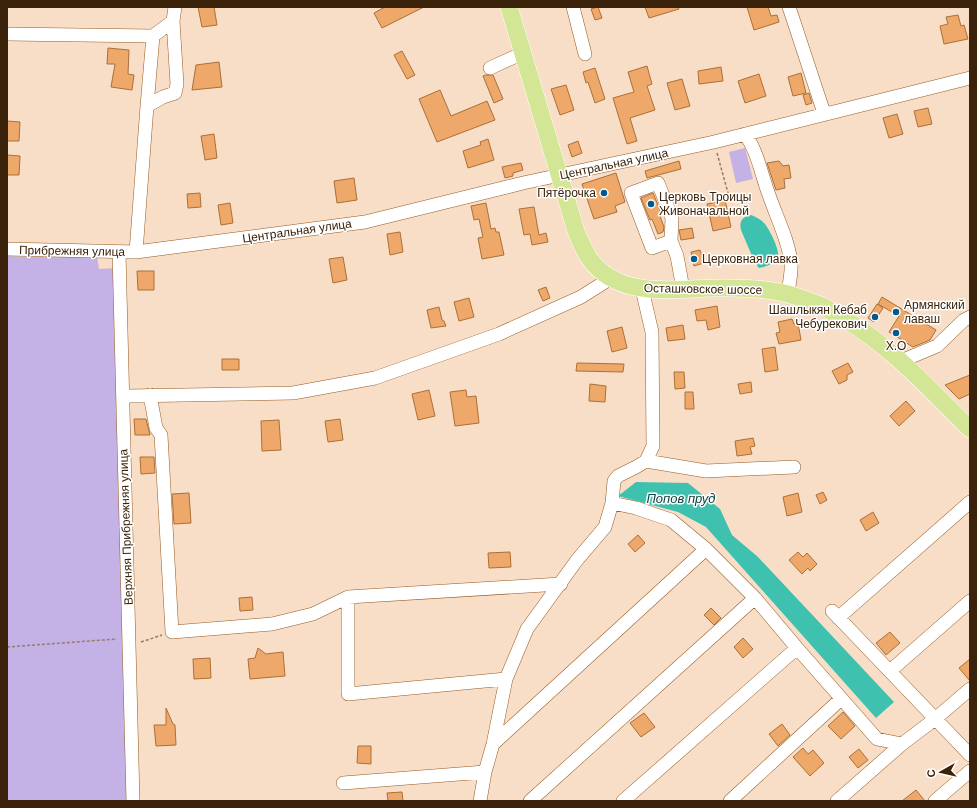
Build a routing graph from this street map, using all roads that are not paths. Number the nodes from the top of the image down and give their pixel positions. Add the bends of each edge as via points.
1 (175, 7) edge
2 (509, 7) edge
3 (573, 7) edge
4 (789, 7) edge
5 (173, 21) junction
6 (7, 34) edge
7 (153, 36) junction
8 (523, 53) junction
9 (585, 54) dead end
10 (490, 68) dead end
11 (970, 78) edge
12 (147, 106) junction
13 (824, 113) junction
14 (745, 134) junction
15 (560, 175) junction
16 (671, 241) junction
17 (7, 249) edge
18 (119, 252) junction
19 (136, 252) junction
20 (611, 278) junction
21 (642, 289) junction
22 (682, 289) junction
23 (788, 294) junction
24 (970, 317) edge
25 (901, 361) junction
26 (150, 395) junction
27 (128, 396) dead end
28 (970, 429) edge
29 (646, 461) junction
30 (794, 467) dead end
31 (970, 502) edge
32 (612, 503) junction
33 (706, 549) junction
34 (561, 584) junction
35 (348, 597) junction
36 (756, 598) junction
37 (970, 601) edge
38 (797, 648) junction
39 (890, 671) junction
40 (506, 679) junction
41 (970, 689) edge
42 (841, 699) junction
43 (935, 719) junction
44 (493, 744) junction
45 (902, 744) junction
46 (970, 755) edge
47 (970, 771) edge
48 (485, 772) junction
49 (343, 783) dead end
50 (134, 801) edge
51 (480, 801) edge
52 (530, 801) edge
53 (623, 801) edge
54 (730, 801) edge
55 (837, 801) edge
56 (935, 801) edge

1 - 5 street
2 - 8 main road, Осташковское шоссе
3 - 9 street
4 - 13 street
5 - 7 street
5 - 12 street via 177,84 175,93
6 - 7 street
7 - 12 street
8 - 10 street
8 - 15 main road, Осташковское шоссе
11 - 13 street, Центральная улица
12 - 19 street
13 - 14 street, Центральная улица
14 - 15 street, Центральная улица via 635,165
14 - 23 street via 757,156 785,240 791,263
15 - 19 street, Центральная улица via 365,222
15 - 20 main road, Осташковское шоссе via 583,248 599,270
16 - 16 street via 652,248 631,193 658,182 672,218
16 - 22 street via 677,256
17 - 18 street, Прибрежняя улица
18 - 19 street, Прибрежняя улица
18 - 50 street, Верхняя Прибрежняя улица
20 - 21 main road, Осташковское шоссе
20 - 26 street via 581,298 499,334 375,378 293,392
21 - 22 main road, Осташковское шоссе
21 - 29 street via 652,332 653,372 653,446
22 - 23 main road, Осташковское шоссе via 759,289
23 - 25 main road, Осташковское шоссе via 823,307 860,328
24 - 25 street via 937,346
25 - 28 main road, Осташковское шоссе
26 - 27 street
26 - 35 street via 156,428 161,435 172,632 272,624 313,614
29 - 30 street via 706,471
29 - 32 street via 618,476 614,481
31 - 39 street via 835,614
32 - 33 street via 671,520
32 - 34 street via 605,527
33 - 36 street
33 - 44 street
34 - 35 street
34 - 40 street via 527,629
35 - 40 street via 348,694
36 - 38 street
36 - 52 street
37 - 39 street
38 - 42 street
38 - 53 street
39 - 43 street
40 - 44 street
41 - 43 street
42 - 45 street via 877,739
42 - 54 street
43 - 45 street
43 - 46 street
44 - 48 street
45 - 55 street
47 - 56 street
48 - 49 street
48 - 51 street

